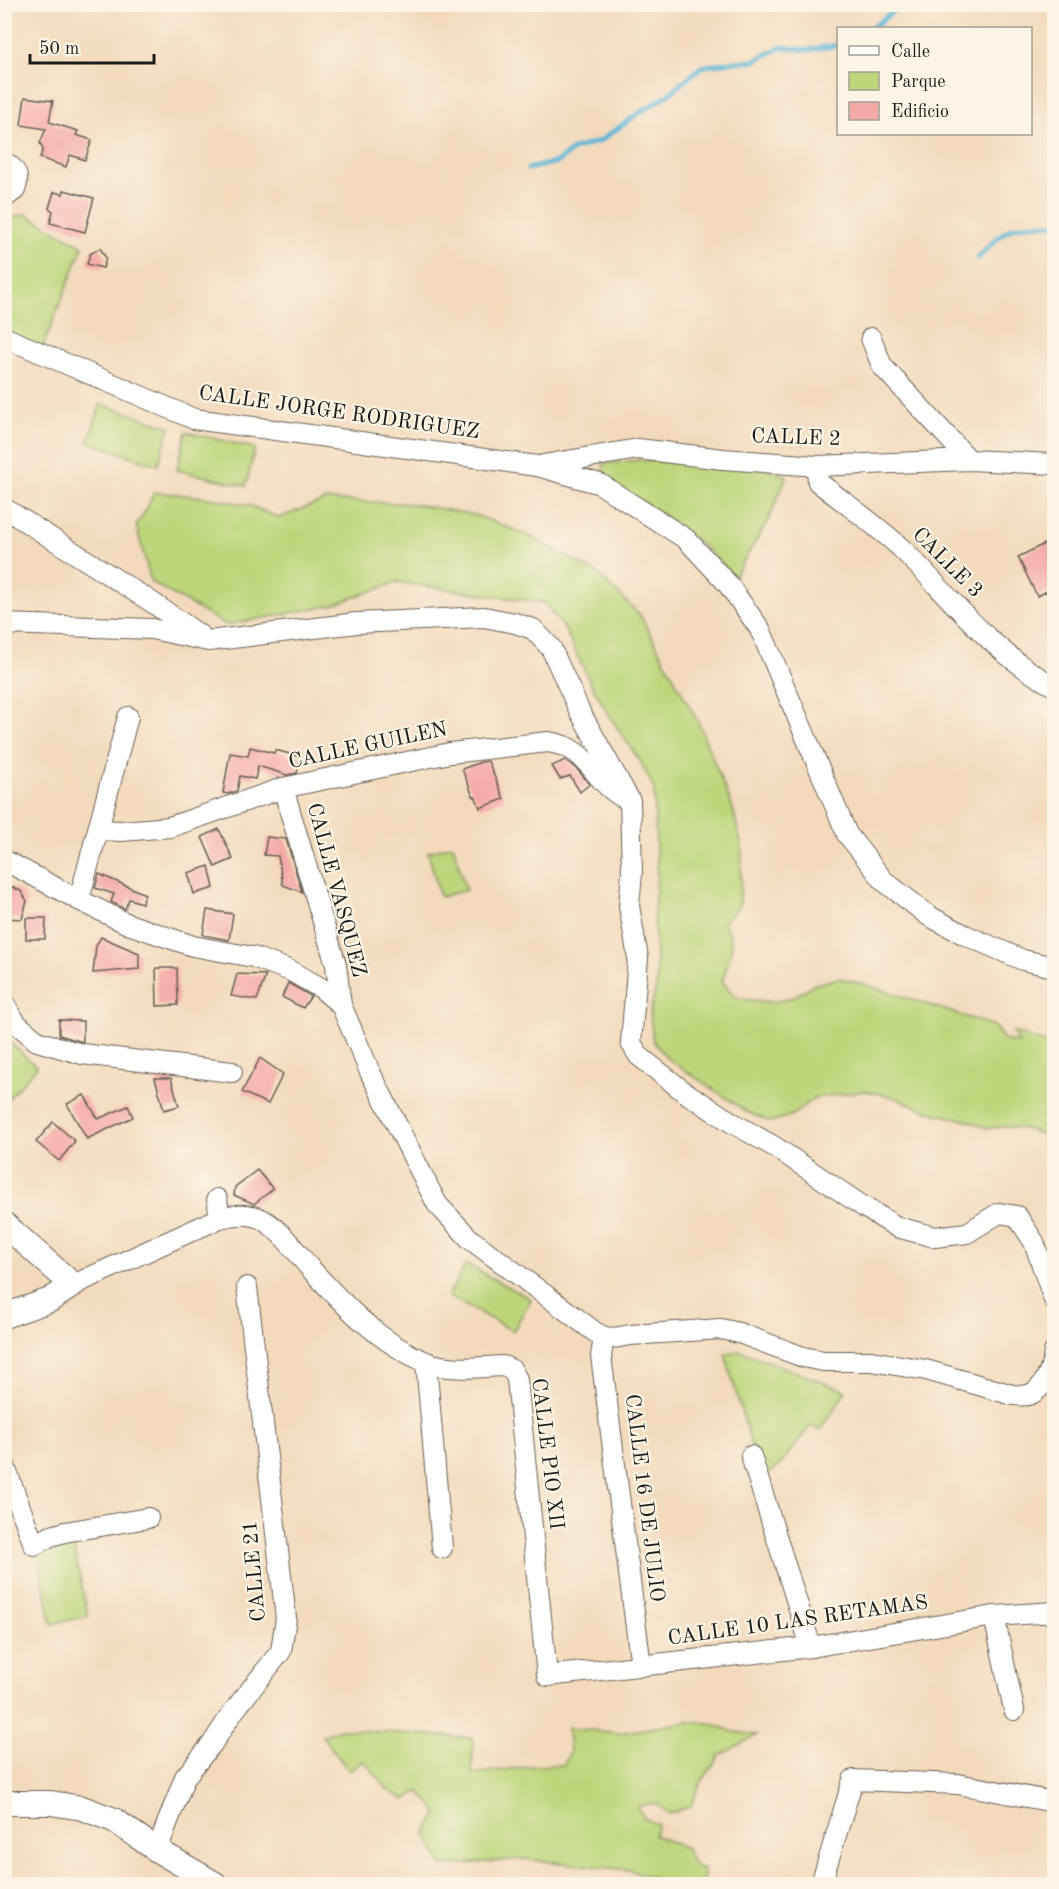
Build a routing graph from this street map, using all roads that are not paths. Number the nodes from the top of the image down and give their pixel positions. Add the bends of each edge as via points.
1 (4, 162) edge
2 (4, 198) edge
3 (4, 337) edge
4 (871, 338) dead end
5 (969, 460) junction
6 (1054, 464) edge
7 (537, 466) junction
8 (817, 466) junction
9 (4, 508) edge
10 (4, 624) edge
11 (208, 641) junction
12 (1054, 686) edge
13 (128, 717) dead end
14 (283, 788) junction
15 (630, 801) junction
16 (99, 830) junction
17 (4, 860) edge
18 (79, 900) junction
19 (1054, 967) edge
20 (4, 1003) edge
21 (341, 1005) junction
22 (232, 1072) dead end
23 (4, 1224) edge
24 (73, 1285) junction
25 (247, 1287) dead end
26 (1054, 1300) edge
27 (4, 1316) edge
28 (604, 1337) junction
29 (1054, 1359) edge
30 (426, 1362) junction
31 (751, 1456) dead end
32 (4, 1464) edge
33 (148, 1518) dead end
34 (442, 1548) dead end
35 (1054, 1612) edge
36 (994, 1616) junction
37 (811, 1647) junction
38 (641, 1666) junction
39 (547, 1676) joint
40 (1014, 1710) dead end
41 (1054, 1802) edge
42 (4, 1803) edge
43 (157, 1850) junction
44 (215, 1884) edge
45 (820, 1884) edge

1 - 2 street via 12,166 17,177 15,190
3 - 7 street, CALLE JORGE RODRIGUEZ via 195,419
4 - 5 street via 882,366
5 - 6 street, CALLE 2
5 - 8 street, CALLE 2
7 - 8 street, CALLE 2 via 638,449
7 - 19 street via 600,484 686,539 727,583 760,628 847,834 884,880 929,916 1023,960
8 - 12 street, CALLE 3 via 818,482 899,547 990,640
9 - 11 street
10 - 11 street via 152,628
11 - 15 street via 357,623 484,617 515,622 533,629 551,648 580,712
13 - 16 street
14 - 15 street, CALLE GUILEN via 450,753 548,742 562,744 579,754 609,789
14 - 16 street, CALLE GUILEN via 170,826
14 - 21 street, CALLE VASQUEZ via 336,965
15 - 26 street via 629,906 638,957 631,1043 639,1056 731,1122 897,1227 935,1237 968,1233 999,1213 1017,1216 1034,1242
16 - 18 street
17 - 18 street
18 - 21 street via 128,924 291,971
20 - 22 street via 16,1023 37,1041 82,1054
21 - 28 street via 437,1204 470,1239
23 - 24 street
24 - 27 street via 50,1299
24 - 30 street, CALLE PIO XII via 218,1209 254,1216 269,1223 330,1290 379,1336
25 - 43 street, CALLE 21 via 286,1618 281,1651 185,1777
28 - 29 street via 721,1329 803,1357 926,1370 1013,1395 1036,1391
28 - 38 street, CALLE 16 DE JULIO via 602,1356
30 - 34 street
30 - 39 street, CALLE PIO XII via 447,1367 504,1366 517,1379
31 - 37 street
32 - 33 street via 34,1545 65,1532
35 - 36 street, CALLE 10 LAS RETAMAS
36 - 37 street, CALLE 10 LAS RETAMAS
36 - 40 street
37 - 38 street, CALLE 10 LAS RETAMAS
38 - 39 street, CALLE 10 LAS RETAMAS
41 - 45 street via 958,1784 853,1780
42 - 43 street via 51,1803 82,1808 114,1820
43 - 44 street

